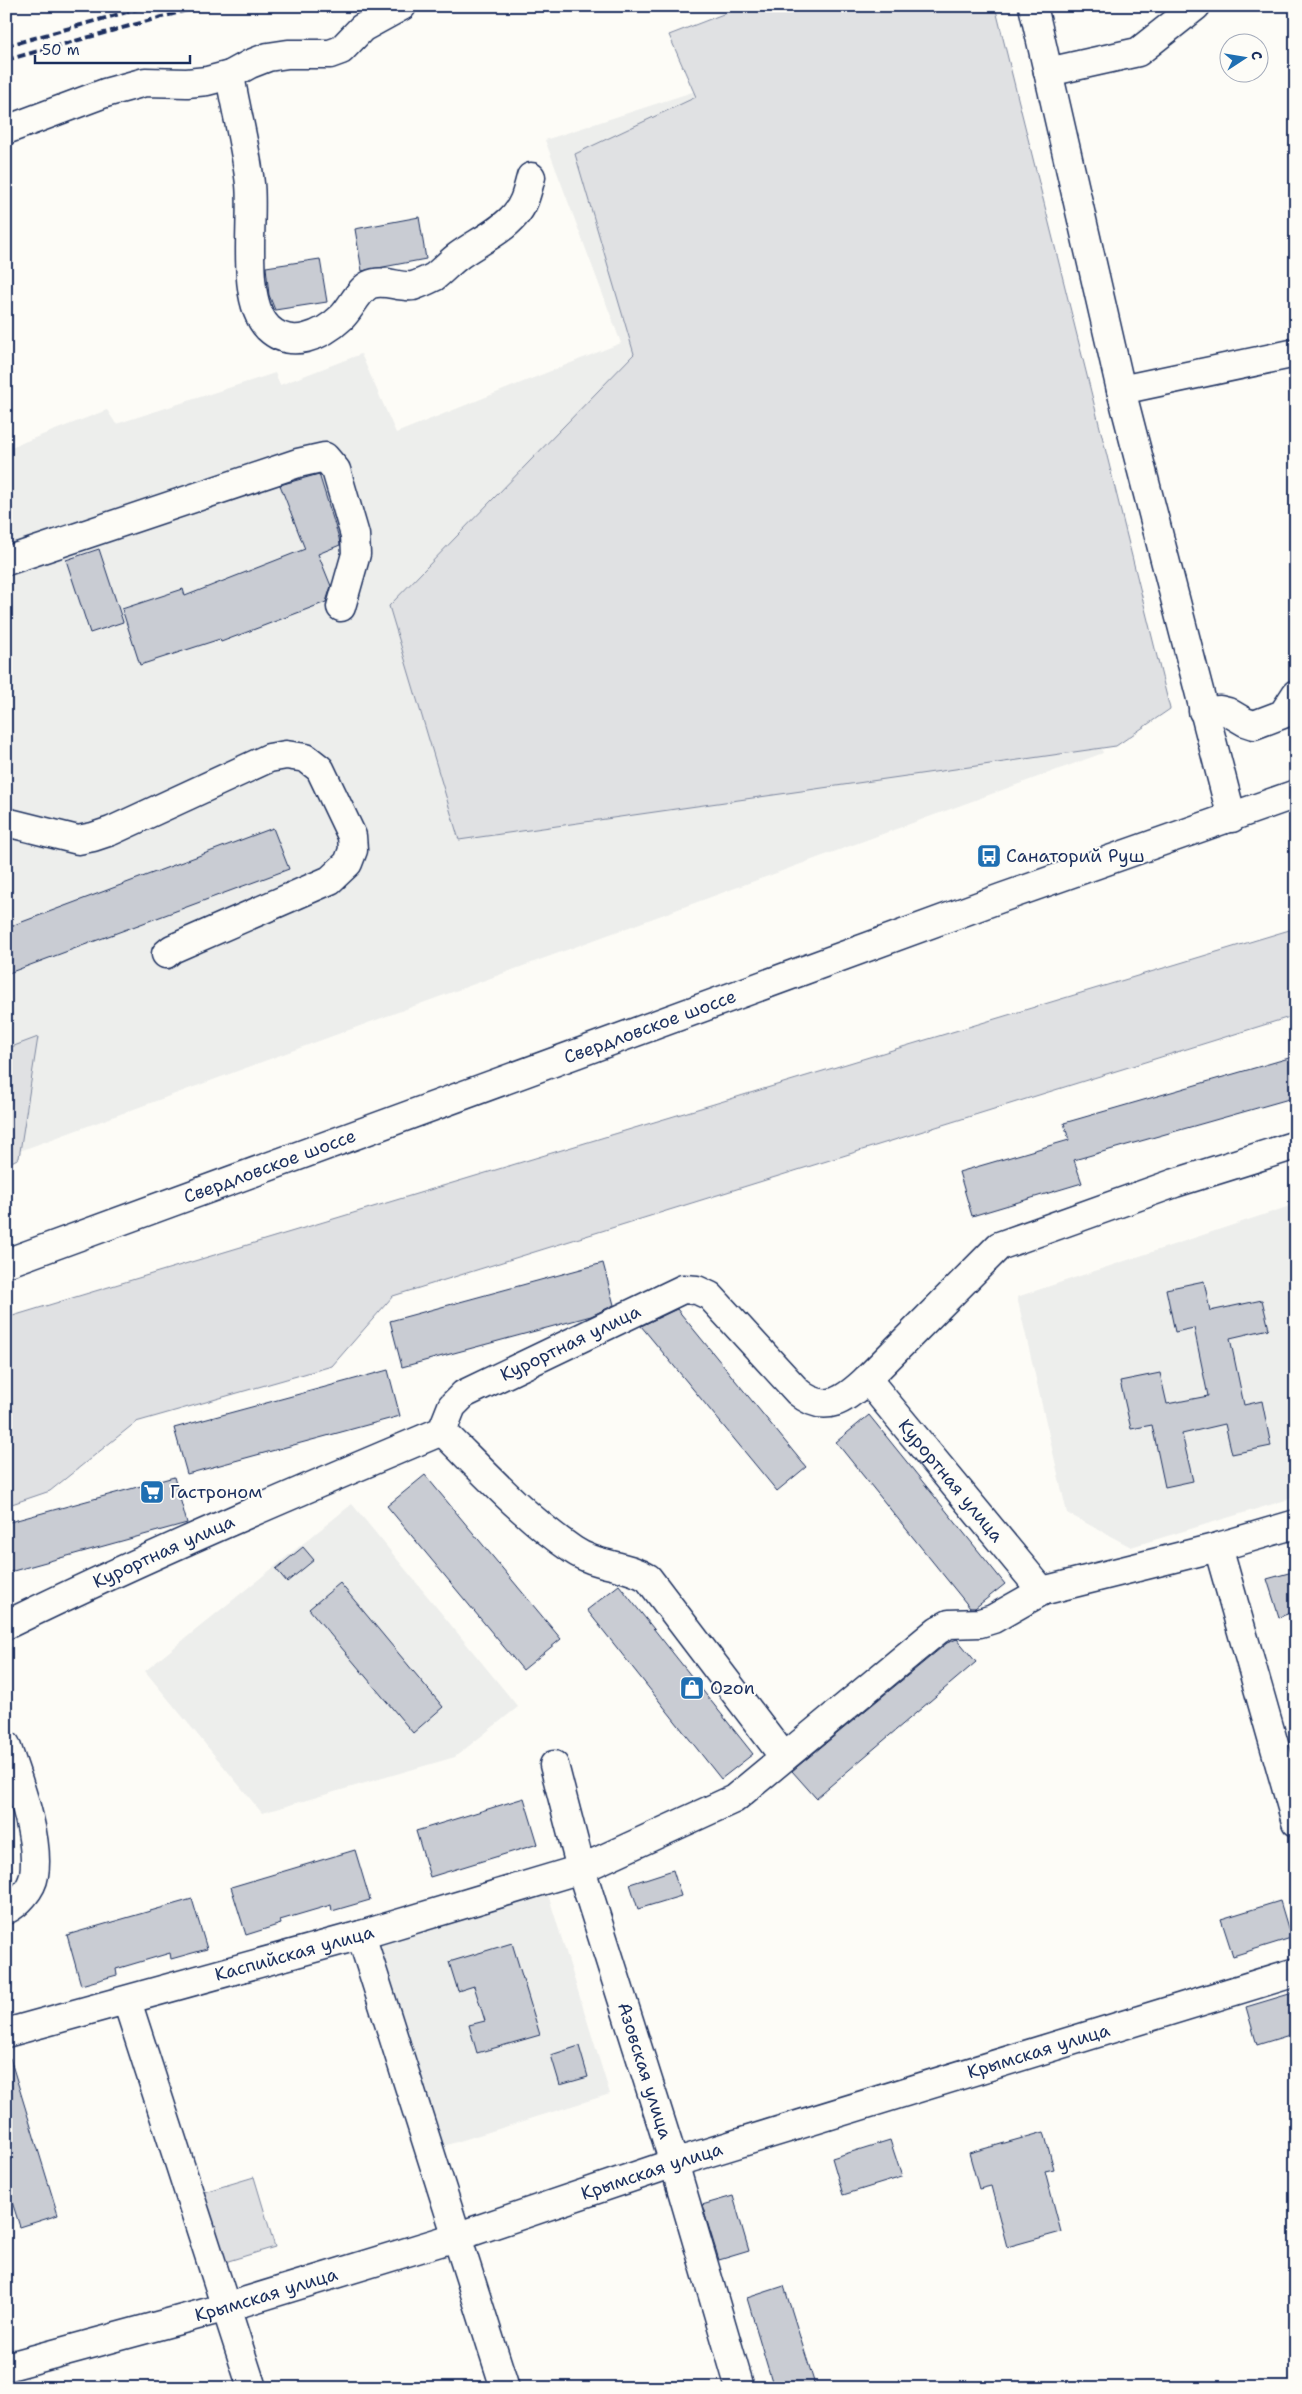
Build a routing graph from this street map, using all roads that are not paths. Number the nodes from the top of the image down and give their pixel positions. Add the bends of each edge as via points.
1 (402, 6) edge
2 (1033, 6) edge
3 (1196, 6) edge
4 (1048, 72) junction
5 (230, 76) junction
6 (6, 130) edge
7 (531, 177) dead end
8 (1296, 353) edge
9 (1121, 390) junction
10 (6, 561) edge
11 (341, 607) dead end
12 (1292, 706) edge
13 (1203, 711) junction
14 (1296, 794) edge
15 (1232, 818) junction
16 (6, 822) edge
17 (166, 954) dead end
18 (1296, 1145) edge
19 (6, 1263) edge
20 (867, 1380) junction
21 (442, 1431) junction
22 (1296, 1524) edge
23 (1218, 1547) junction
24 (1042, 1590) junction
25 (6, 1625) edge
26 (6, 1745) edge
27 (784, 1757) junction
28 (554, 1764) dead end
29 (1296, 1822) edge
30 (581, 1869) junction
31 (6, 1910) edge
32 (361, 1935) junction
33 (1296, 1972) edge
34 (127, 2001) junction
35 (6, 2034) edge
36 (674, 2163) junction
37 (456, 2237) junction
38 (227, 2307) junction
39 (6, 2367) edge
40 (6, 2372) edge
41 (11, 2388) edge
42 (252, 2388) edge
43 (505, 2388) edge
44 (740, 2388) edge

1 - 5 street via 362,28 341,50 330,54 268,57
2 - 4 street
3 - 4 street via 1138,52
4 - 9 street
5 - 6 street via 186,83 145,82 105,93
5 - 7 street via 250,186 248,236 254,290 259,314 267,327 282,338 304,339 325,330 342,316 367,286 378,282 400,287 415,285 434,277 514,216 524,202
8 - 9 street
9 - 13 street
10 - 11 street via 298,463 325,458 336,470 355,535 356,554
12 - 13 street via 1254,725 1228,712
13 - 15 street
14 - 15 street, Свердловское шоссе
15 - 19 street, Свердловское шоссе via 992,901
16 - 17 street via 78,840 112,831 269,758 286,755 306,758 320,769 352,836 353,850 348,863 330,880
18 - 20 street via 1175,1183 999,1246
20 - 21 street, Курортная улица via 847,1398 825,1404 810,1402 710,1296 697,1290 683,1289 464,1394 452,1406
20 - 24 street, Курортная улица
21 - 25 street, Курортная улица via 221,1525
21 - 27 street via 521,1508 573,1551 600,1564 638,1572 648,1578
22 - 23 street, Каспийская улица
23 - 24 street, Каспийская улица
23 - 29 street
24 - 27 street, Каспийская улица via 993,1620 949,1624 938,1630
26 - 31 street via 27,1812 34,1850 34,1876 27,1892
27 - 30 street, Каспийская улица via 734,1799
28 - 30 street, Азовская улица
30 - 32 street, Каспийская улица
30 - 36 street, Азовская улица
32 - 34 street, Каспийская улица
32 - 37 street
33 - 36 street, Крымская улица
34 - 35 street, Каспийская улица
34 - 38 street
36 - 37 street, Крымская улица
36 - 44 street, Азовская улица
37 - 38 street, Крымская улица
37 - 43 street
38 - 39 street, Крымская улица
38 - 42 street
40 - 41 street

